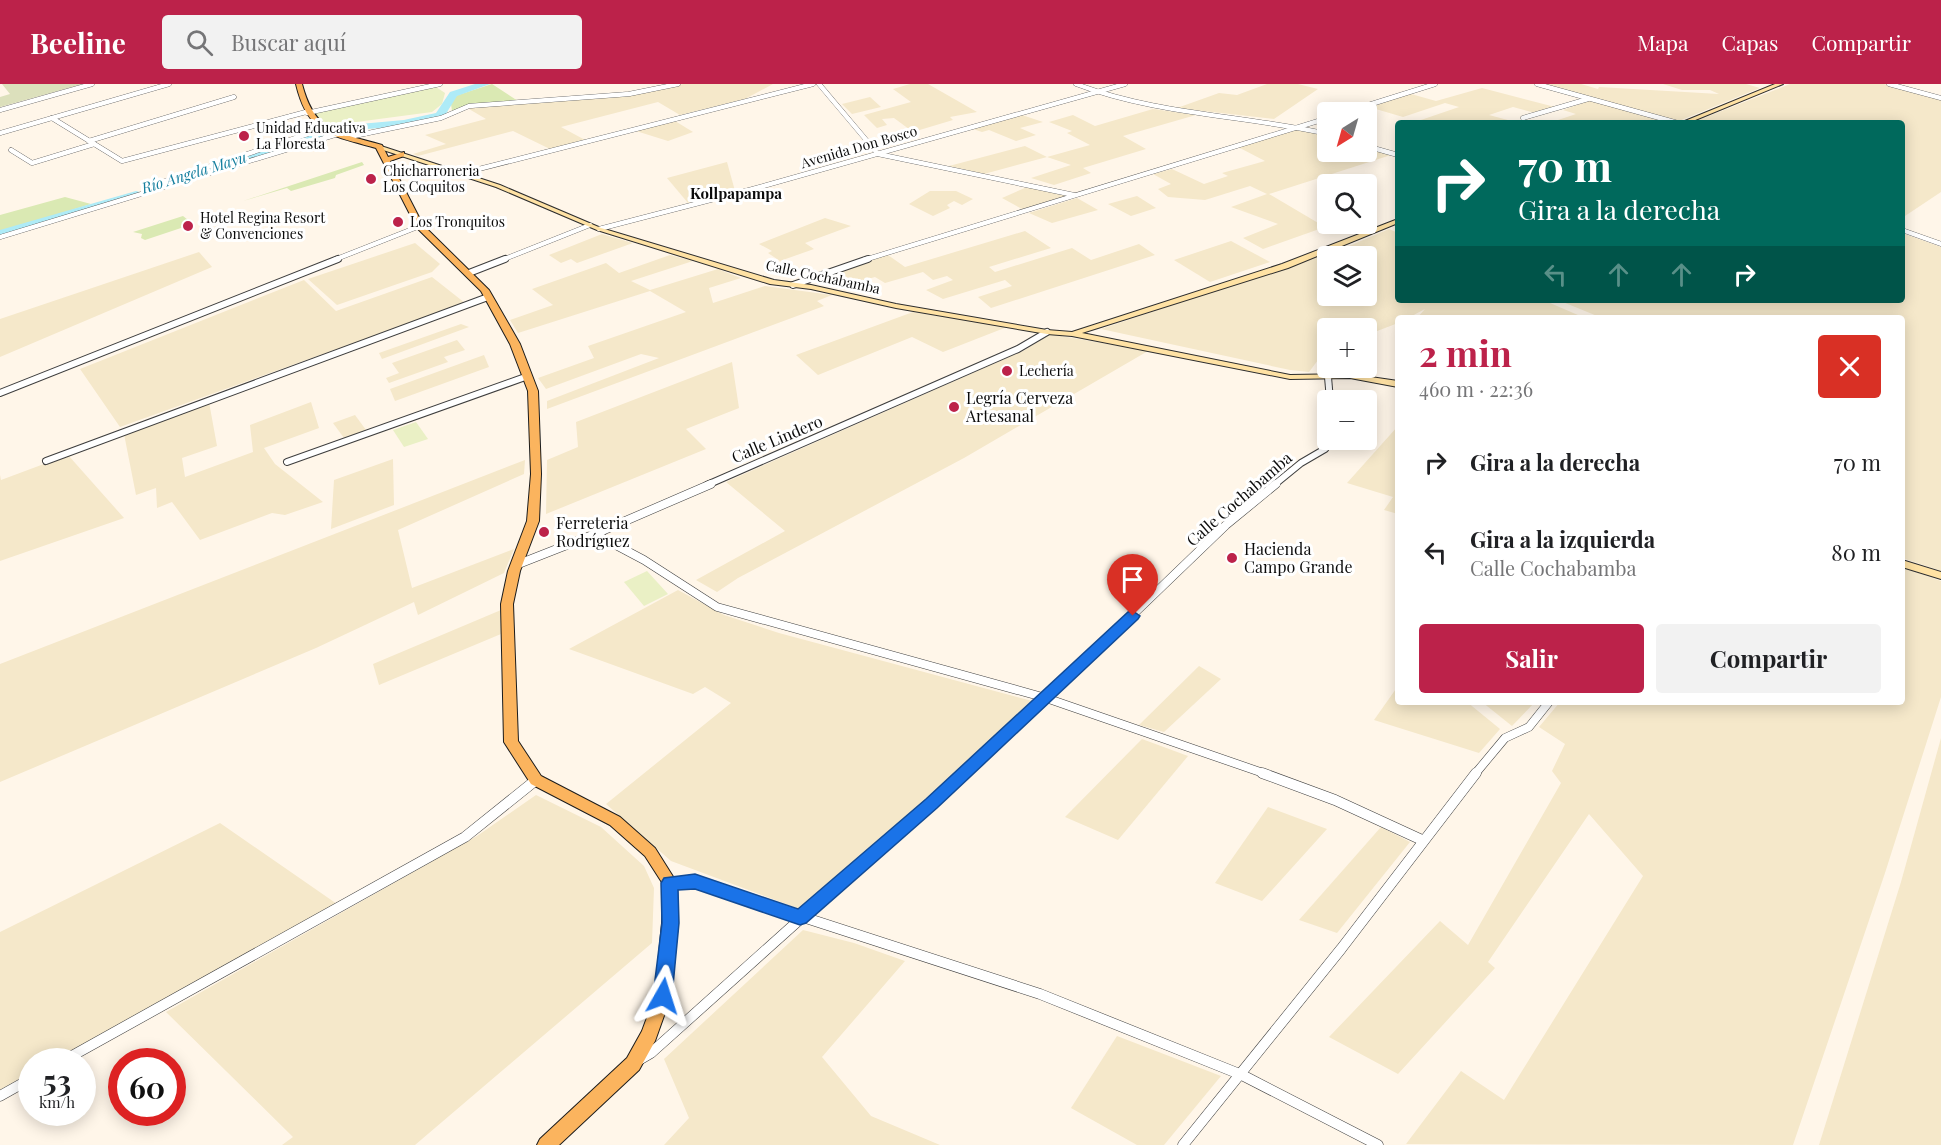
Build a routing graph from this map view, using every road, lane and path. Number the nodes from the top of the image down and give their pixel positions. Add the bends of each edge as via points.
1 (92, 84) edge
2 (169, 84) edge
3 (299, 84) edge
4 (440, 84) edge
5 (678, 84) edge
6 (813, 84) edge
7 (819, 84) edge
8 (1076, 84) edge
9 (1125, 84) edge
10 (1436, 84) edge
11 (1537, 84) edge
12 (1780, 84) edge
13 (1889, 84) edge
14 (1094, 92) junction
15 (234, 97) dead end
16 (1941, 98) edge
17 (1590, 99) junction
18 (1377, 102) edge
19 (0, 110) edge
20 (307, 113) junction
21 (52, 118) junction
22 (1523, 118) dead end
23 (1667, 120) edge
24 (1690, 120) edge
25 (1317, 122) edge
26 (1301, 127) junction
27 (329, 131) junction
28 (1317, 131) edge
29 (0, 133) edge
30 (349, 137) junction
31 (92, 142) junction
32 (379, 147) junction
33 (1377, 149) edge
34 (11, 150) dead end
35 (401, 154) junction
36 (878, 154) junction
37 (1395, 154) edge
38 (386, 160) junction
39 (463, 173) junction
40 (150, 186) dead end
41 (1075, 196) junction
42 (1395, 222) edge
43 (590, 225) junction
44 (420, 226) junction
45 (599, 229) junction
46 (1905, 231) edge
47 (0, 237) edge
48 (1941, 244) edge
49 (469, 273) junction
50 (793, 285) junction
51 (488, 297) junction
52 (1047, 332) junction
53 (1072, 334) junction
54 (528, 376) junction
55 (1317, 376) edge
56 (1366, 378) edge
57 (1395, 383) edge
58 (0, 393) edge
59 (1322, 450) edge
60 (46, 461) dead end
61 (287, 462) dead end
62 (595, 534) junction
63 (1905, 564) edge
64 (516, 565) junction
65 (1941, 576) edge
66 (1046, 698) junction
67 (1547, 705) edge
68 (536, 780) junction
69 (1422, 840) junction
70 (670, 883) junction
71 (800, 917) junction
72 (86, 1048) edge
73 (633, 1064) junction
74 (1242, 1075) junction
75 (18, 1086) edge
76 (0, 1096) edge
77 (546, 1145) edge
78 (1183, 1145) edge
79 (1378, 1145) edge

1 - 19 street
2 - 21 street
3 - 20 main road
4 - 20 street
5 - 30 street via 629,94 469,106 441,118
6 - 39 street
7 - 36 street
8 - 14 street
9 - 14 street, Avenida Don Bosco
10 - 18 street
11 - 17 street
12 - 24 street
13 - 16 street
14 - 26 street via 1155,107
14 - 36 street, Avenida Don Bosco
15 - 31 street
17 - 22 street
17 - 23 street
20 - 27 main road via 314,123
20 - 31 street via 122,161
21 - 29 street
21 - 31 street
25 - 26 street
26 - 28 street
26 - 41 street
27 - 30 main road, Calle Cochabamba
27 - 40 street
27 - 47 street via 143,196
30 - 32 main road, Calle Cochabamba
31 - 34 street via 32,163
32 - 35 street, Calle Cochabamba
32 - 38 main road
33 - 37 street
35 - 38 main road
35 - 39 street, Calle Cochabamba
36 - 41 street
36 - 45 street, Avenida Don Bosco
38 - 44 main road
39 - 43 street, Calle Cochabamba
41 - 50 street via 881,254
42 - 53 street via 1285,266
43 - 45 street, Calle Cochabamba
43 - 49 street
44 - 49 main road
44 - 58 street
45 - 50 street, Calle Cochabamba
46 - 48 street
49 - 51 main road
50 - 52 street, Calle Cochabamba
51 - 54 main road
51 - 60 street
52 - 53 street, Calle Cochabamba
52 - 62 street, Calle Lindero via 1018,349
53 - 55 street, Calle Cochabamba via 1290,377
54 - 61 street
54 - 64 main road via 533,392 536,485 531,528
56 - 57 street, Calle Cochabamba
59 - 66 street, Calle Cochabamba via 1226,525
62 - 64 street, Calle Lindero
62 - 66 street via 717,607
63 - 65 street
64 - 68 main road via 507,604 511,742
66 - 69 street via 1335,800
66 - 71 street, Calle Cochabamba
67 - 69 street via 1529,727 1505,738
68 - 70 main road via 615,821 650,852
68 - 72 street via 465,837
69 - 74 street
70 - 71 street via 695,882
70 - 73 main road via 663,996
71 - 73 street, Calle Cochabamba via 651,1053
71 - 74 street via 1040,994
73 - 77 main road
74 - 78 street
74 - 79 street
75 - 76 street

